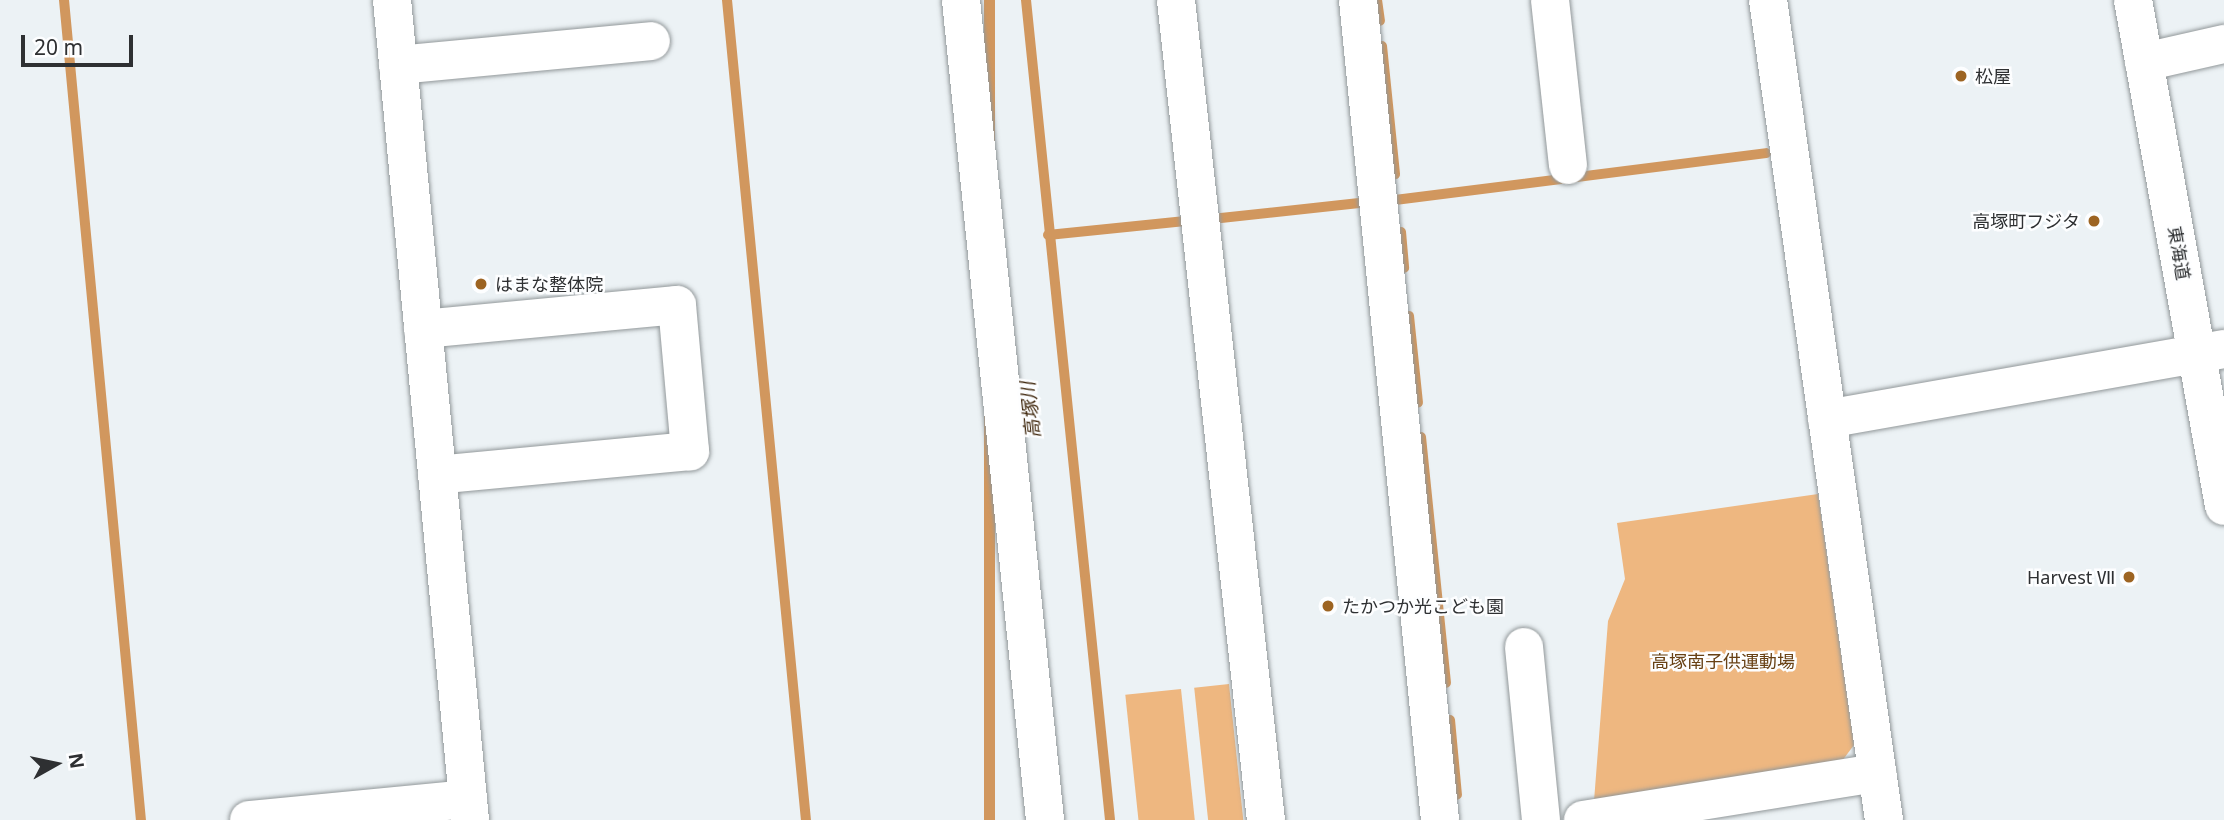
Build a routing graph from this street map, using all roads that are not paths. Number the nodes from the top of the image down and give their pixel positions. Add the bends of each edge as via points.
1 (391, 0) edge
2 (961, 0) edge
3 (1176, 0) edge
4 (1358, 0) edge
5 (1550, 0) edge
6 (1768, 0) edge
7 (2133, 0) edge
8 (651, 41) dead end
9 (2224, 44) edge
10 (2144, 62) junction
11 (398, 65) junction
12 (1568, 166) dead end
13 (423, 329) junction
14 (2211, 352) edge
15 (1828, 419) junction
16 (437, 475) junction
17 (2224, 506) edge
18 (1524, 647) dead end
19 (1877, 772) junction
20 (469, 810) edge
21 (249, 820) edge
22 (1045, 820) edge
23 (1266, 820) edge
24 (1440, 820) edge
25 (1541, 820) edge
26 (1583, 820) edge
27 (1884, 820) edge

1 - 11 main road
2 - 22 main road
3 - 23 main road
4 - 24 main road
5 - 12 main road
6 - 15 main road
7 - 10 main road, 東海道
8 - 11 main road
9 - 10 main road
10 - 14 main road, 東海道
11 - 13 main road
13 - 16 main road
13 - 16 main road via 677,305 690,451
14 - 15 main road
14 - 17 main road, 東海道
15 - 19 main road
16 - 20 main road
18 - 25 main road
19 - 26 main road
19 - 27 main road
20 - 21 main road

